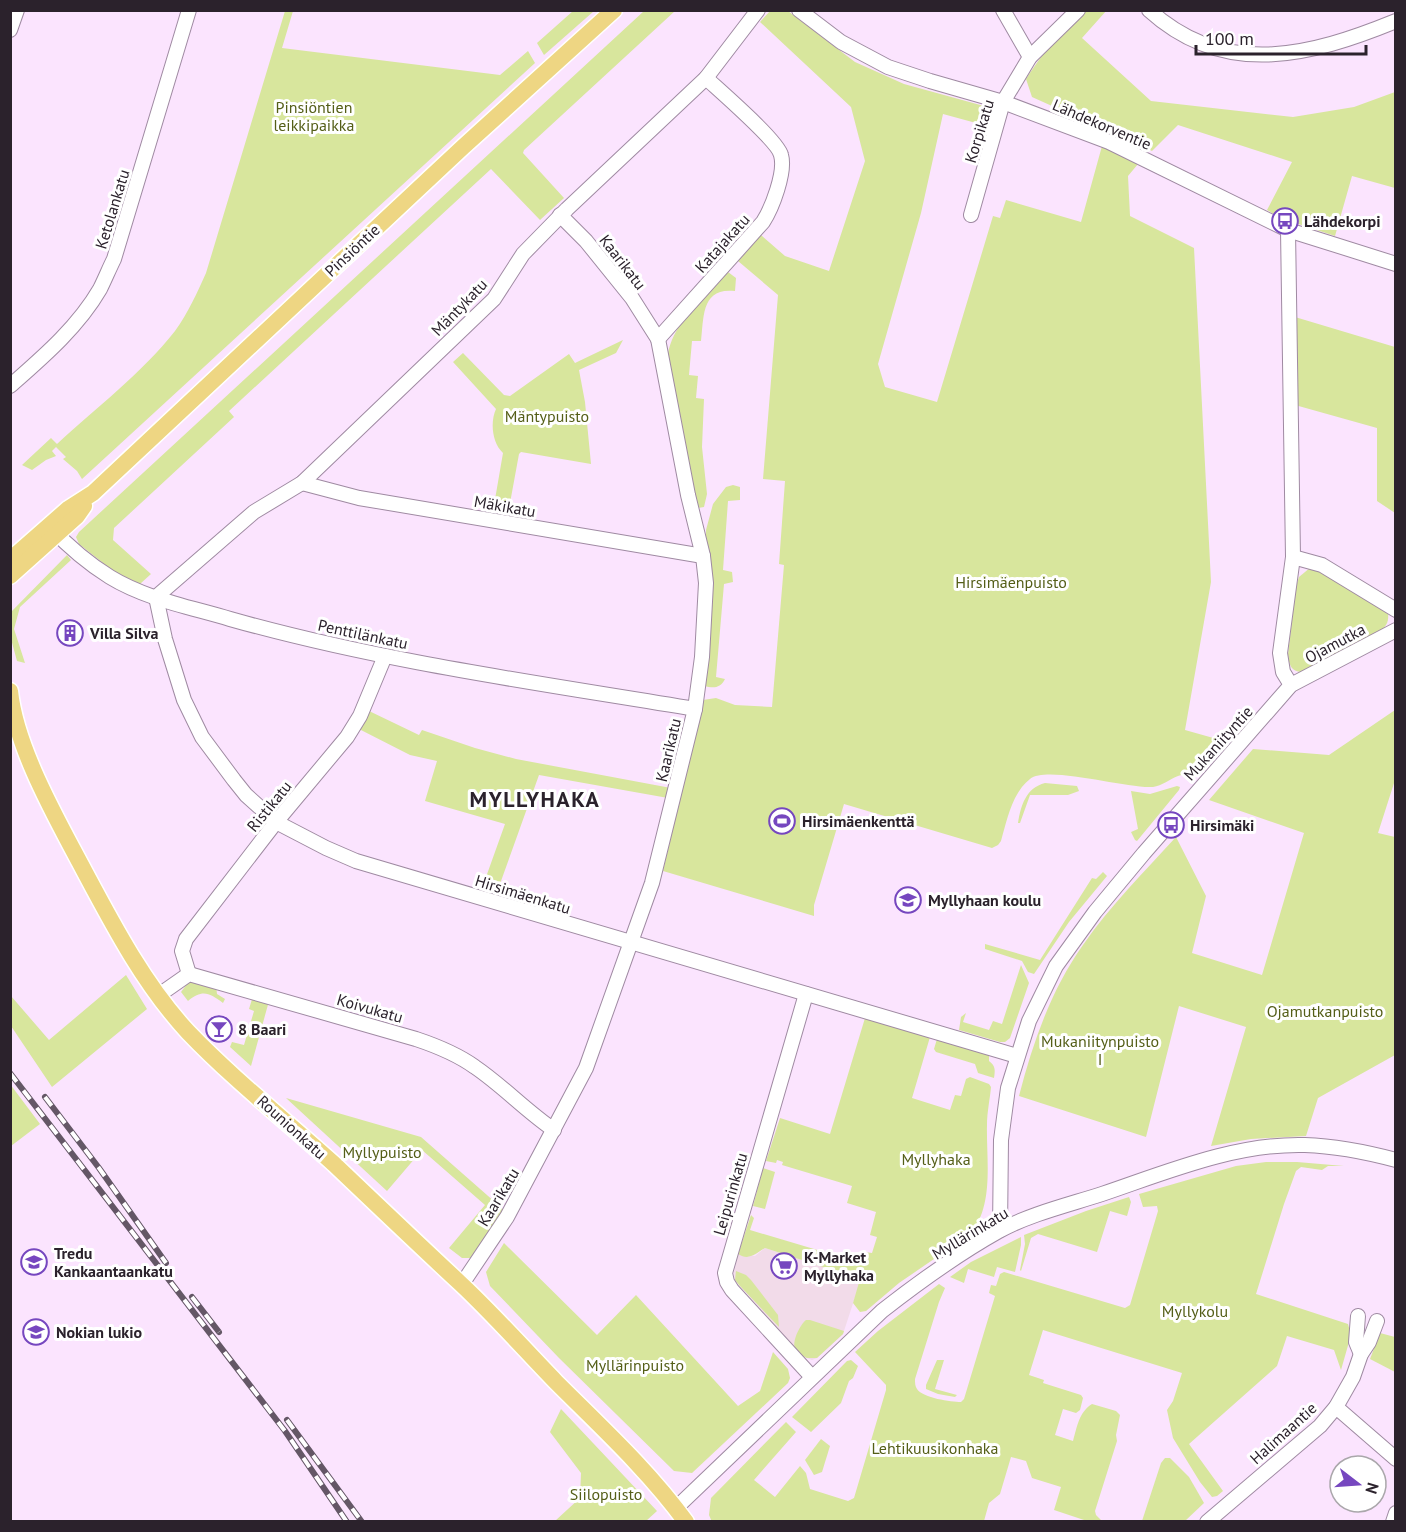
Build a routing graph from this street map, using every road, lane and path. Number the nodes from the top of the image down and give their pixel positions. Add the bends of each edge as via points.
1 (17, 10) edge
2 (189, 10) edge
3 (614, 10) edge
4 (758, 10) edge
5 (799, 10) edge
6 (1003, 10) edge
7 (1078, 10) edge
8 (1149, 10) edge
9 (1395, 21) edge
10 (10, 30) edge
11 (1030, 57) junction
12 (706, 78) junction
13 (1004, 102) junction
14 (561, 215) junction
15 (971, 215) dead end
16 (1288, 230) junction
17 (1395, 264) edge
18 (658, 339) junction
19 (10, 386) edge
20 (302, 483) junction
21 (53, 530) junction
22 (703, 556) junction
23 (1293, 557) junction
24 (10, 560) edge
25 (10, 576) edge
26 (156, 597) junction
27 (1395, 610) edge
28 (1395, 630) edge
29 (384, 656) junction
30 (1290, 685) junction
31 (10, 691) edge
32 (11, 697) edge
33 (695, 709) junction
34 (276, 822) junction
35 (632, 943) junction
36 (189, 974) junction
37 (806, 994) junction
38 (159, 995) junction
39 (1017, 1056) junction
40 (554, 1130) junction
41 (1395, 1160) edge
42 (1000, 1230) junction
43 (462, 1284) junction
44 (1358, 1316) dead end
45 (1377, 1321) dead end
46 (1360, 1354) junction
47 (812, 1377) junction
48 (1336, 1407) junction
49 (1395, 1459) edge
50 (1395, 1513) edge
51 (681, 1515) edge
52 (1223, 1517) edge
53 (1206, 1521) edge
54 (1393, 1521) edge

1 - 10 street
2 - 19 street, Ketolankatu via 114,259 100,289 61,339
3 - 21 main road, Pinsiöntie via 93,493 68,509
4 - 12 street, Mäntykatu
5 - 13 street, Lähdekorventie via 841,42 888,67
6 - 11 street
7 - 11 street, Korpikatu
8 - 9 street via 1164,24 1197,43 1230,53 1266,56 1310,49
11 - 13 street, Korpikatu
12 - 14 street, Mäntykatu
12 - 18 street, Katajakatu via 778,147 783,165 772,206 763,222
13 - 15 street, Korpikatu
13 - 16 street, Lähdekorventie via 1109,142
14 - 18 street, Kaarikatu via 632,298
14 - 20 street, Mäntykatu via 523,254 494,299
16 - 17 street, Lähdekorventie
16 - 23 street
18 - 22 street, Kaarikatu
20 - 22 street, Mäkikatu via 359,498
20 - 26 street, Mäntykatu via 254,512
21 - 24 main road, Pinsiöntie
21 - 25 main road, Pinsiöntie
21 - 26 street, Penttilänkatu via 109,577
22 - 33 street, Kaarikatu via 706,616
23 - 27 street via 1335,572
23 - 30 street via 1280,653
26 - 29 street, Penttilänkatu via 282,634
26 - 34 street, Hirsimäenkatu via 176,678 202,737 246,795
28 - 30 street, Ojamutka
29 - 33 street, Penttilänkatu
29 - 34 street, Ristikatu via 347,736
30 - 39 street, Mukaniityntie via 1095,912 1056,966
31 - 32 main road, Rounionkatu
32 - 38 main road, Rounionkatu via 23,741 64,834
33 - 35 street, Kaarikatu via 662,849
34 - 35 street, Hirsimäenkatu via 358,861
34 - 36 street, Ristikatu via 186,939 182,951
35 - 37 street, Hirsimäenkatu
35 - 40 street, Kaarikatu via 586,1068
36 - 38 street
36 - 40 street, Koivukatu via 366,1023 448,1052 476,1068
37 - 39 street, Hirsimäenkatu
37 - 47 street, Leipurinkatu via 725,1273 732,1290
38 - 43 main road, Rounionkatu via 188,1031
39 - 42 street, Mukaniityntie via 1001,1140
40 - 43 street, Kaarikatu via 507,1217
41 - 42 street, Myllärinkatu via 1305,1145 1267,1147 1194,1164
42 - 47 street, Myllärinkatu via 913,1287
43 - 51 main road, Rounionkatu via 653,1480
44 - 46 street, Halimaantie via 1356,1342
45 - 46 street, Halimaantie
46 - 48 street, Halimaantie via 1353,1377
47 - 51 street, Myllärinkatu
48 - 49 street
48 - 52 street, Halimaantie
50 - 54 street
52 - 53 street, Halimaantie

